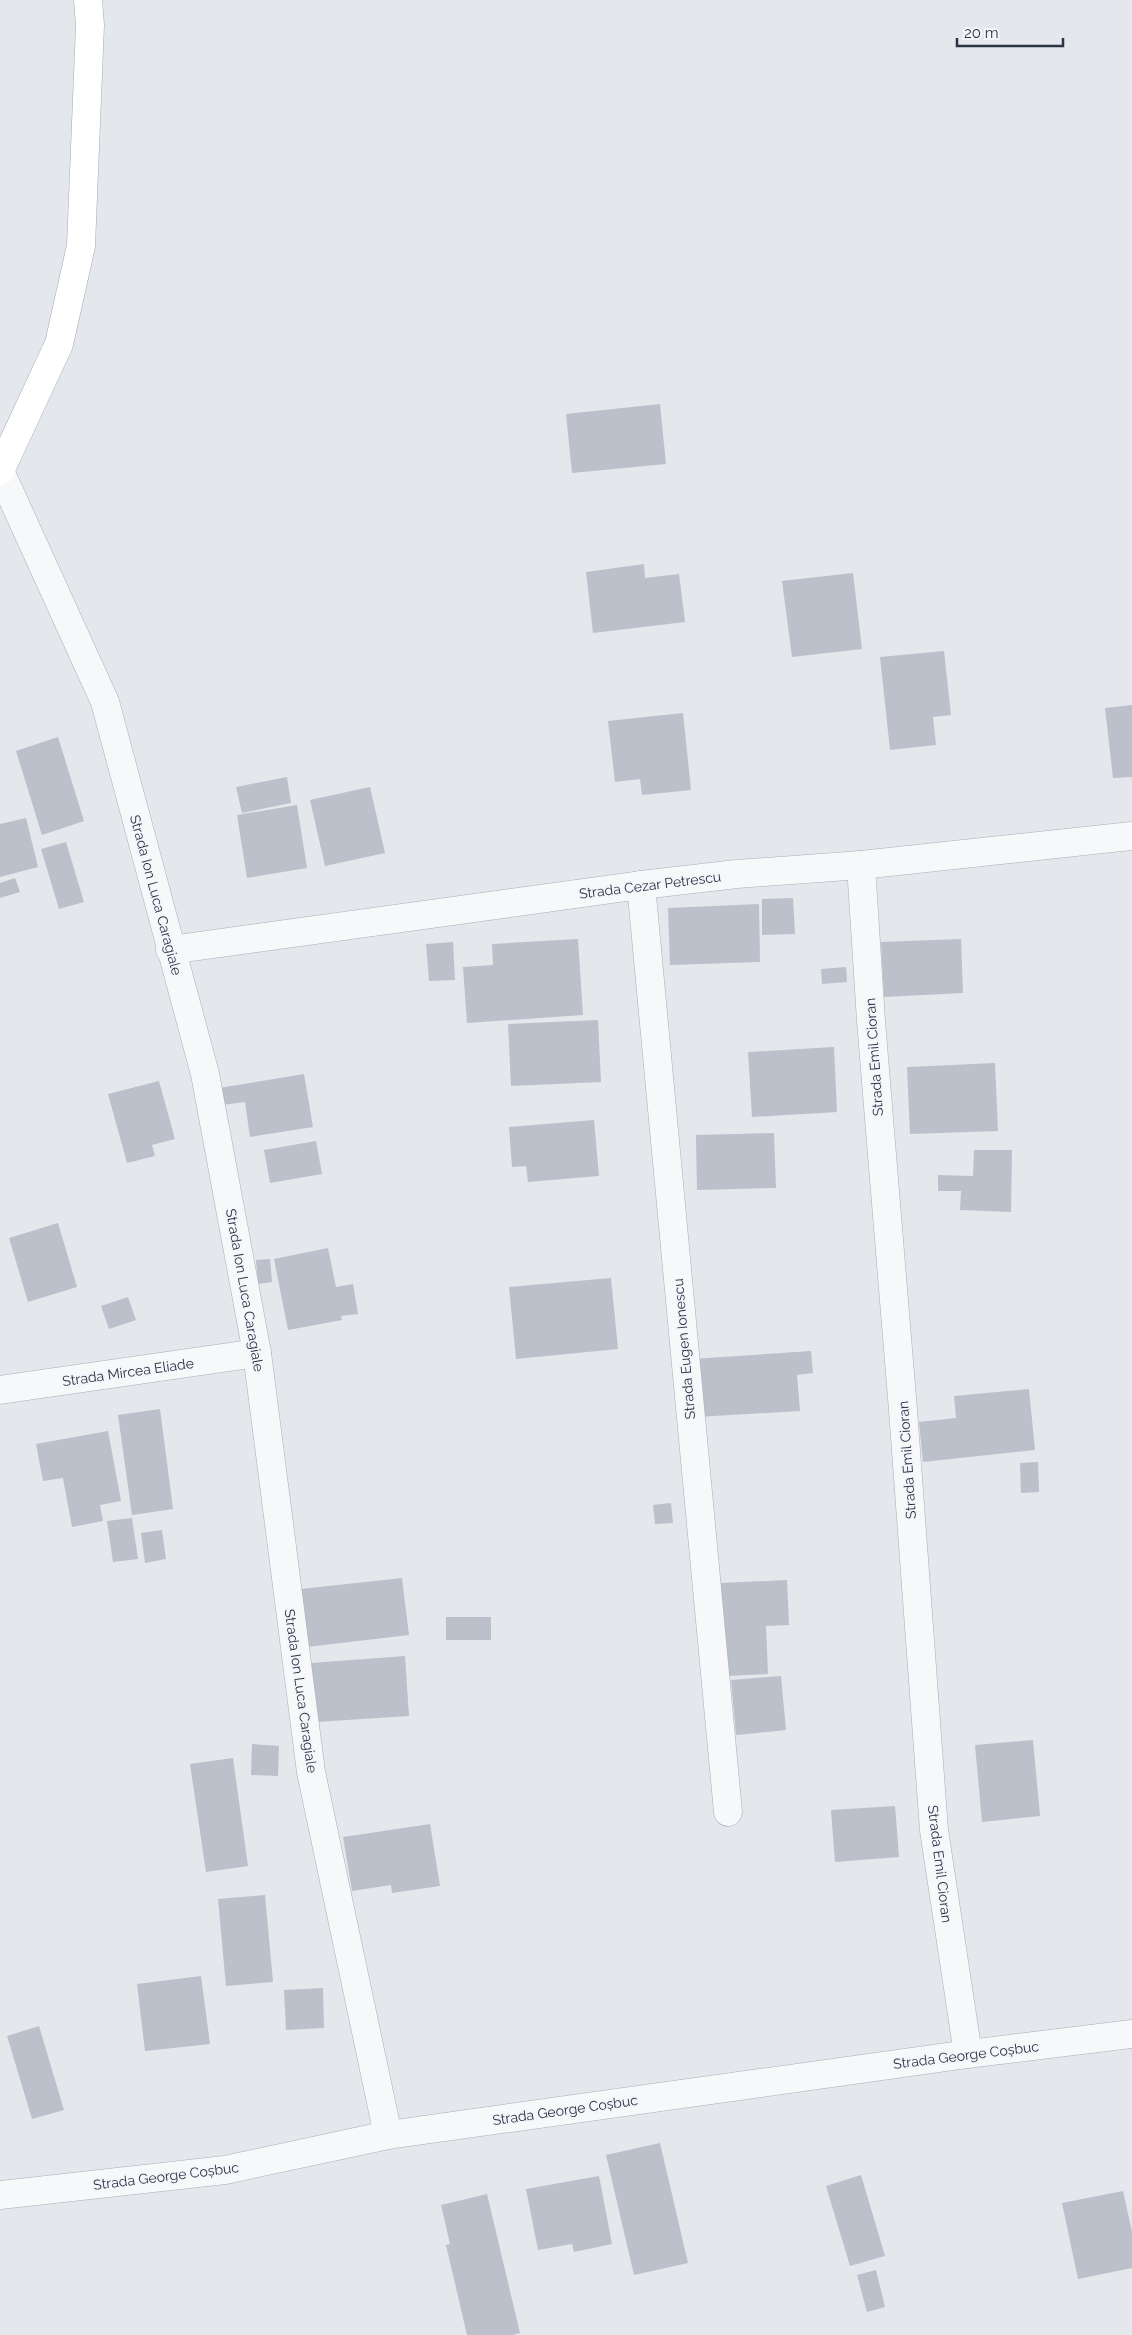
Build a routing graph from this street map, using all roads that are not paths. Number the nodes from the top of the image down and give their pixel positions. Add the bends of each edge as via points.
1 (88, 0) edge
2 (0, 471) edge
3 (1132, 836) edge
4 (861, 865) junction
5 (641, 885) junction
6 (170, 950) junction
7 (256, 1352) junction
8 (0, 1390) edge
9 (728, 1812) dead end
10 (1132, 2034) edge
11 (968, 2054) junction
12 (388, 2135) junction
13 (0, 2196) edge

1 - 2 main road via 90,25 81,246 59,344
2 - 6 street, Strada Ion Luca Caragiale via 105,702
3 - 4 street, Strada Cezar Petrescu
4 - 5 street, Strada Cezar Petrescu
4 - 11 street, Strada Emil Cioran via 934,1830
5 - 6 street, Strada Cezar Petrescu
5 - 9 street, Strada Eugen Ionescu
6 - 7 street, Strada Ion Luca Caragiale via 204,1074
7 - 8 street, Strada Mircea Eliade
7 - 12 street, Strada Ion Luca Caragiale via 311,1772
10 - 11 street, Strada George Coșbuc
11 - 12 street, Strada George Coșbuc
12 - 13 street, Strada George Coșbuc via 225,2170

